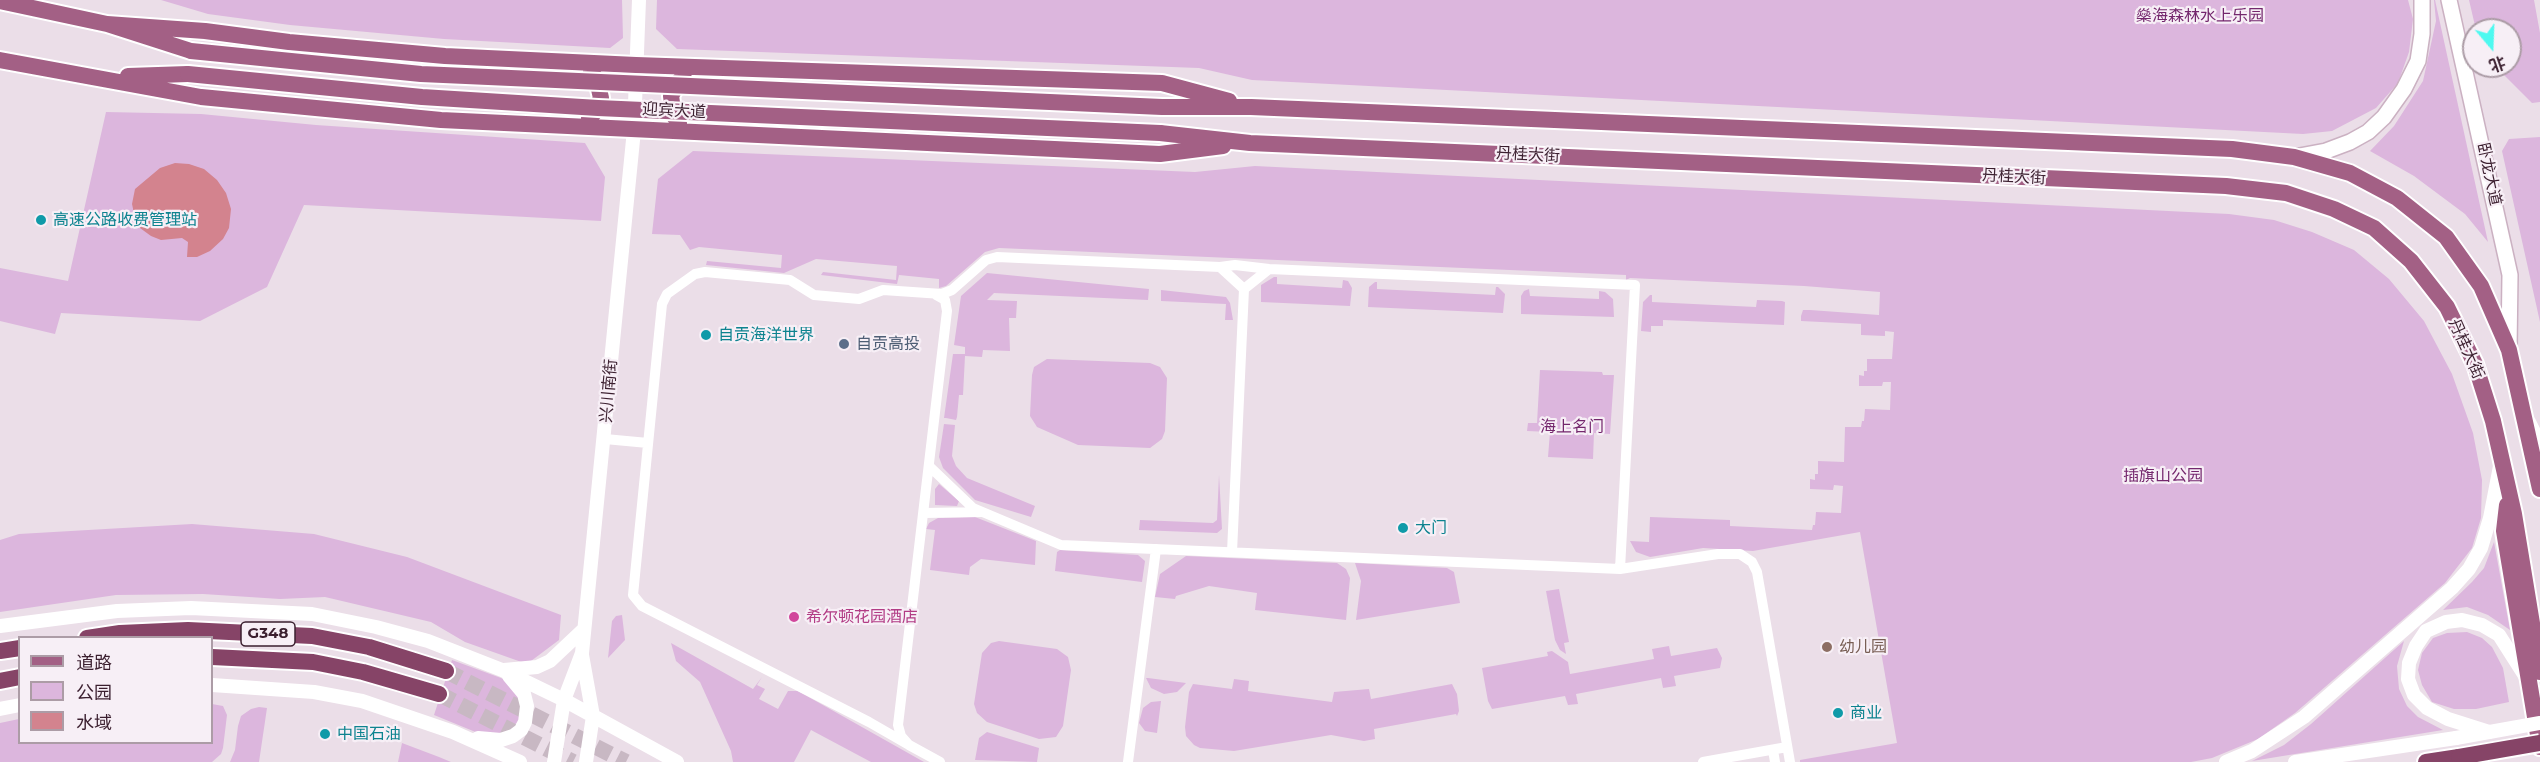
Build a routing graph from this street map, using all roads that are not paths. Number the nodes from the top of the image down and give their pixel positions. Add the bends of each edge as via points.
1 (639, 0) edge
2 (2422, 0) edge
3 (2449, 0) edge
4 (0, 1) edge
5 (107, 24) junction
6 (0, 60) edge
7 (569, 62) junction
8 (636, 65) junction
9 (709, 67) junction
10 (97, 78) junction
11 (1251, 107) junction
12 (566, 126) junction
13 (634, 130) junction
14 (702, 133) junction
15 (1160, 133) joint
16 (1250, 143) junction
17 (2294, 157) junction
18 (1220, 267) junction
19 (1269, 269) junction
20 (1244, 289) junction
21 (952, 290) junction
22 (936, 295) junction
23 (947, 312) junction
24 (2509, 350) junction
25 (605, 440) junction
26 (648, 443) junction
27 (2536, 449) edge
28 (2501, 458) junction
29 (929, 466) junction
30 (2540, 471) edge
31 (2540, 489) edge
32 (981, 512) junction
33 (924, 513) junction
34 (1156, 549) junction
35 (1232, 552) junction
36 (1620, 569) junction
37 (0, 626) edge
38 (584, 629) junction
39 (100, 636) edge
40 (18, 648) edge
41 (0, 651) edge
42 (582, 653) junction
43 (213, 657) edge
44 (502, 670) junction
45 (446, 671) tunnel mouth
46 (18, 677) edge
47 (2535, 678) edge
48 (0, 681) edge
49 (213, 685) edge
50 (439, 694) tunnel mouth
51 (564, 700) junction
52 (18, 705) edge
53 (0, 709) edge
54 (593, 716) junction
55 (2540, 723) edge
56 (453, 732) junction
57 (2489, 732) junction
58 (909, 745) junction
59 (2540, 745) edge
60 (1787, 747) junction
61 (1773, 750) junction
62 (520, 762) edge
63 (554, 762) edge
64 (586, 762) edge
65 (677, 762) edge
66 (940, 762) edge
67 (1128, 762) edge
68 (1703, 762) edge
69 (1775, 762) edge
70 (1790, 762) edge
71 (2226, 762) edge
72 (2295, 762) edge
73 (2427, 762) edge

1 - 8 street, 兴川南街
2 - 17 main road via 2418,61 2384,117 2350,142
3 - 24 main road, 卧龙大道 via 2510,274
4 - 5 main road
5 - 7 main road via 434,55
5 - 11 main road, 迎宾大道, bridge via 191,51 421,74
6 - 10 main road
7 - 8 main road
7 - 12 main road via 591,72 601,98 589,118
8 - 9 main road
8 - 13 street, 兴川南街
9 - 11 main road via 1162,83
9 - 14 main road via 679,81 671,96 679,123
10 - 12 main road via 201,97 275,105 441,120
10 - 15 main road, 迎宾大道, bridge via 188,74 422,98
11 - 17 main road via 2232,149
12 - 13 main road
13 - 14 main road
13 - 25 street, 兴川南街
14 - 16 main road via 1160,154
15 - 16 main road, 丹桂大街
16 - 28 main road, 丹桂大街 via 2215,186 2286,193 2374,228 2411,261 2447,307 2475,364
17 - 24 main road via 2350,173 2397,198 2446,237 2481,285
18 - 19 street
18 - 20 street
18 - 21 street via 997,257 986,260
19 - 20 street
19 - 36 street via 1635,285
20 - 35 street
21 - 22 street
21 - 23 street
22 - 23 street via 945,300
22 - 26 street via 883,290 859,299 814,295 790,280 695,274 667,294 662,304
23 - 29 street
24 - 27 main road
25 - 26 street
25 - 38 street, 兴川南街
26 - 58 street via 632,588 636,600
27 - 30 main road
27 - 31 main road
28 - 47 main road, 丹桂大街
28 - 71 street via 2490,518 2481,548 2469,569 2304,717 2252,751
29 - 32 street
29 - 33 street
32 - 33 street
32 - 34 street via 1062,545
33 - 58 street via 898,718 901,736
34 - 35 street
34 - 67 street
35 - 36 street
36 - 60 street via 1720,554 1740,554 1752,562 1757,572
37 - 44 street via 117,611 191,608 312,614 428,641
38 - 42 street, 兴川南街
38 - 44 street via 550,661 537,667
39 - 45 highway, G348 via 188,630 312,636 369,647
40 - 41 highway
42 - 51 street, 兴川南街
42 - 54 street, 兴川南街
43 - 50 highway, G348 via 312,662
44 - 51 street
44 - 56 street via 524,694 526,716 520,730 501,740
46 - 48 highway
47 - 57 street via 2499,635 2482,625 2462,620 2427,631 2409,663 2408,679 2414,695 2427,708
47 - 59 main road, 丹桂大街
49 - 56 street via 314,692 362,701
51 - 54 street
51 - 63 street, 兴川南街
52 - 53 street
54 - 64 street, 兴川南街
54 - 65 street
55 - 57 street, bridge
56 - 62 street
57 - 72 street, bridge
58 - 66 street
59 - 73 highway, bridge
60 - 61 street
60 - 70 street
61 - 68 street
61 - 69 street

